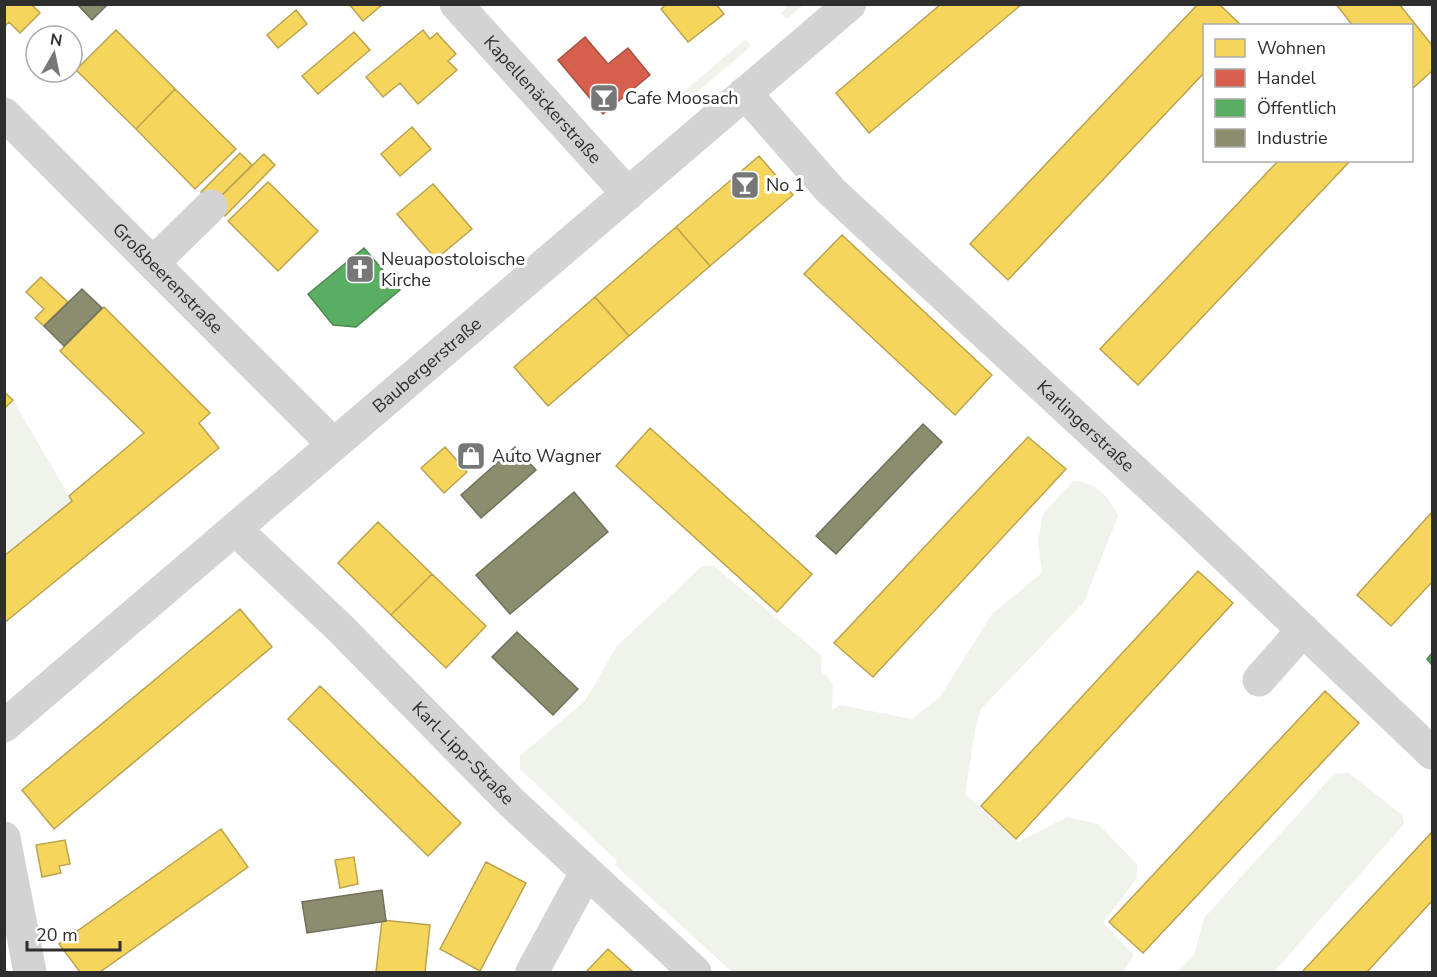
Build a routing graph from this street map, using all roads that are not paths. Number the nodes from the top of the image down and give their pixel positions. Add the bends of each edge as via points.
1 (456, 4) edge
2 (850, 4) edge
3 (744, 93) junction
4 (4, 114) edge
5 (628, 194) junction
6 (211, 206) dead end
7 (153, 263) junction
8 (333, 444) junction
9 (235, 529) junction
10 (1303, 630) junction
11 (1259, 680) dead end
12 (4, 726) edge
13 (1432, 753) edge
14 (4, 838) edge
15 (586, 873) junction
16 (30, 972) edge
17 (532, 972) edge
18 (695, 972) edge

1 - 5 street, Kapellenäckerstraße
2 - 3 street, Baubergerstraße
3 - 5 street, Baubergerstraße
3 - 10 street, Karlingerstraße via 831,191
4 - 7 street, Großbeerenstraße
5 - 8 street, Baubergerstraße
6 - 7 street
7 - 8 street, Großbeerenstraße
8 - 9 street, Baubergerstraße
9 - 12 street, Baubergerstraße
9 - 15 street, Karl-Lipp-Straße
10 - 11 street
10 - 13 street, Karlingerstraße
14 - 16 street
15 - 17 street
15 - 18 street, Karl-Lipp-Straße

